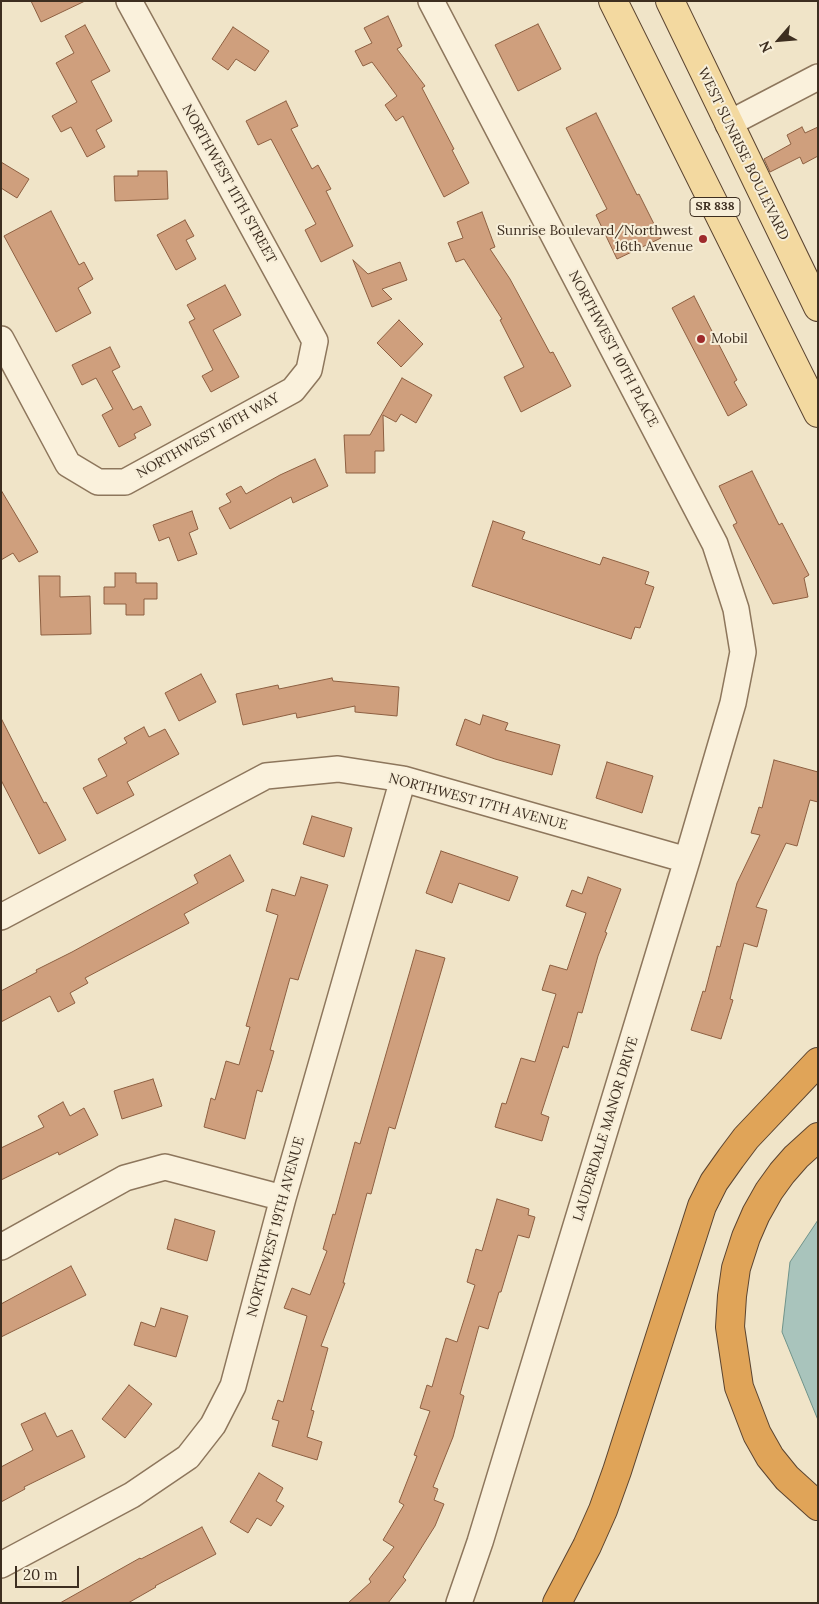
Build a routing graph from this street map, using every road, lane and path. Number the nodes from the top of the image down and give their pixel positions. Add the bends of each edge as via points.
1 (129, 1) edge
2 (431, 1) edge
3 (613, 1) edge
4 (670, 1) edge
5 (818, 76) edge
6 (728, 124) junction
7 (817, 305) edge
8 (1, 339) edge
9 (309, 370) joint
10 (818, 413) edge
11 (743, 652) joint
12 (403, 779) junction
13 (687, 860) junction
14 (2, 914) edge
15 (818, 1062) edge
16 (818, 1077) edge
17 (784, 1099) junction
18 (818, 1137) edge
19 (283, 1198) junction
20 (1, 1247) edge
21 (818, 1506) edge
22 (1, 1565) edge
23 (459, 1603) edge
24 (557, 1603) edge

1 - 9 street, NORTHWEST 11TH STREET via 315,341
2 - 11 street, NORTHWEST 10TH PLACE via 715,544 736,609
3 - 10 main road, SR 838
4 - 6 main road, WEST SUNRISE BOULEVARD
5 - 6 street
6 - 7 main road, WEST SUNRISE BOULEVARD
8 - 9 street, NORTHWEST 16TH WAY via 68,464 98,482 125,482 293,390
11 - 13 street, LAUDERDALE MANOR DRIVE via 733,703
12 - 13 street, NORTHWEST 17TH AVENUE
12 - 14 street, NORTHWEST 17TH AVENUE via 338,769 266,776
12 - 19 street, NORTHWEST 19TH AVENUE
13 - 23 street, LAUDERDALE MANOR DRIVE
15 - 17 highway
16 - 17 highway
17 - 24 highway via 731,1158 702,1206 617,1471 586,1546
18 - 21 highway via 782,1173 756,1214 736,1268 730,1327 739,1387 757,1434 787,1478
19 - 20 street via 165,1168 125,1178
19 - 22 street, NORTHWEST 19TH AVENUE via 233,1386 213,1425 188,1457 132,1495

